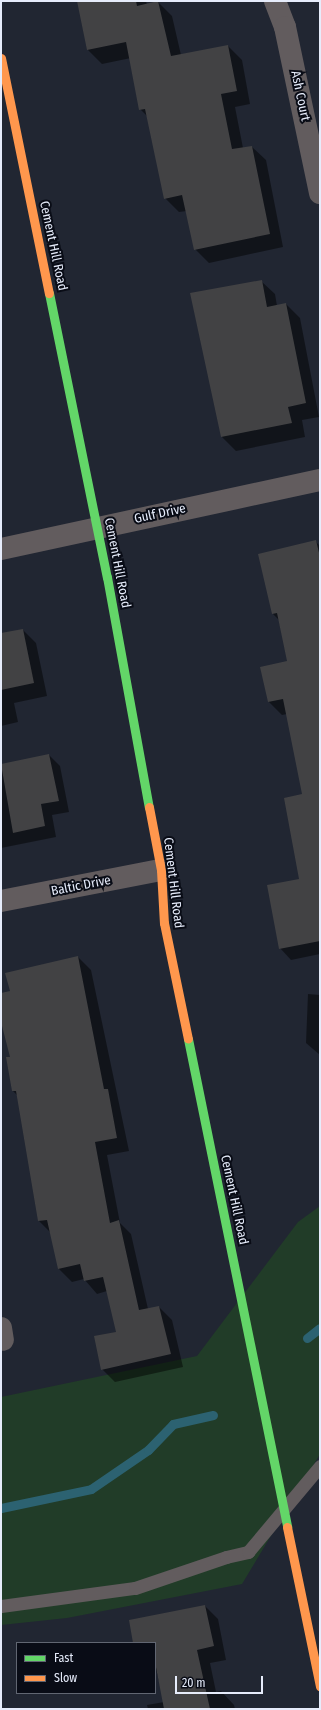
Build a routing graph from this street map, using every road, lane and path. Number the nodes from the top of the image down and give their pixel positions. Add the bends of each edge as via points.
1 (275, 1) edge
2 (1, 58) edge
3 (320, 193) edge
4 (320, 480) edge
5 (97, 528) junction
6 (1, 549) edge
7 (161, 870) junction
8 (1, 901) edge
9 (320, 1466) edge
10 (284, 1508) junction
11 (1, 1606) edge
12 (320, 1687) edge

1 - 3 street, Ash Court via 285,27
2 - 5 street, Cement Hill Road
4 - 5 street, Gulf Drive
5 - 6 street, Gulf Drive
5 - 7 street, Cement Hill Road
7 - 8 street, Baltic Drive
7 - 10 street, Cement Hill Road via 164,923
9 - 10 lane
10 - 11 lane via 248,1552 134,1588
10 - 12 street, Cement Hill Road

